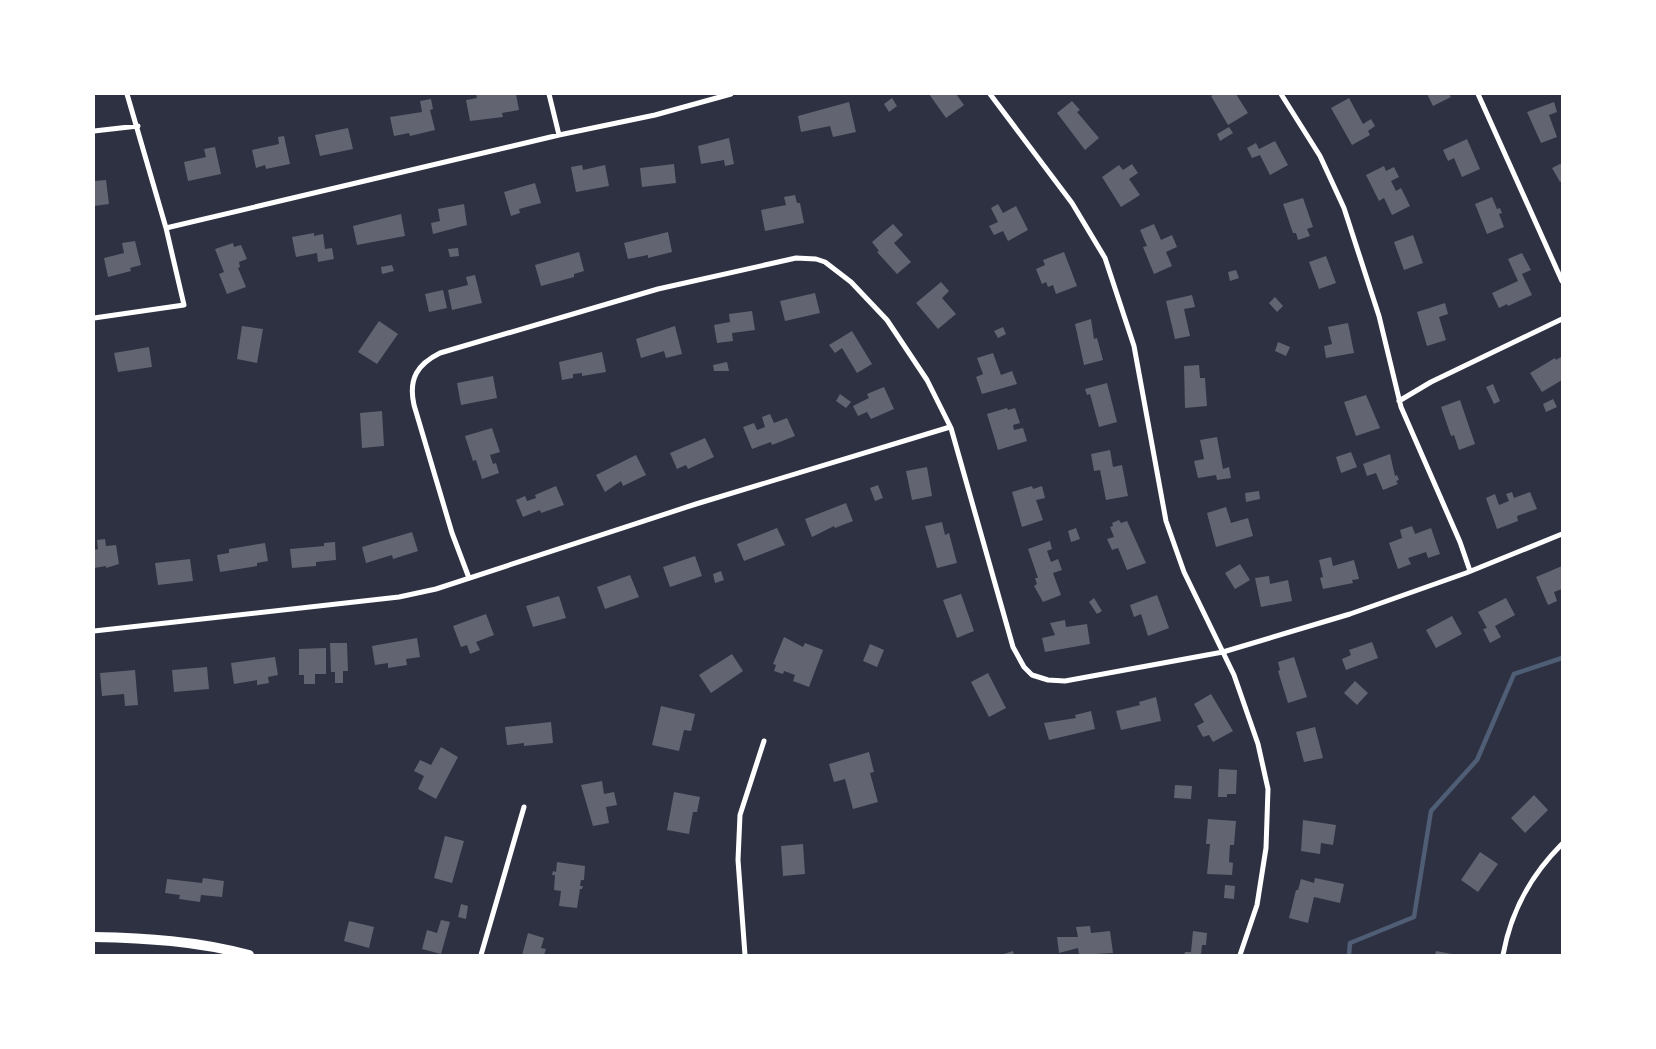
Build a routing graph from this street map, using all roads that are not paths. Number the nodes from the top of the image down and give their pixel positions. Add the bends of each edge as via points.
1 (127, 94) edge
2 (549, 94) edge
3 (731, 94) edge
4 (990, 94) edge
5 (1281, 94) edge
6 (1478, 94) edge
7 (138, 126) junction
8 (94, 131) edge
9 (559, 135) junction
10 (166, 228) junction
11 (1562, 281) edge
12 (94, 318) edge
13 (1562, 319) edge
14 (1400, 401) junction
15 (950, 427) junction
16 (1562, 534) edge
17 (1470, 572) junction
18 (469, 578) junction
19 (94, 631) edge
20 (1223, 652) junction
21 (764, 741) dead end
22 (524, 806) dead end
23 (1562, 844) edge
24 (94, 937) edge
25 (248, 955) edge
26 (481, 955) edge
27 (746, 955) edge
28 (1240, 955) edge
29 (1503, 955) edge

1 - 7 street
2 - 9 street
3 - 9 street via 655,115
4 - 20 street via 1072,202 1105,258 1134,346 1166,521 1184,572
5 - 14 street via 1320,156 1344,208 1380,316
6 - 11 street
7 - 8 street
7 - 10 street
9 - 10 street
10 - 12 street via 184,305
13 - 14 street via 1431,382
14 - 17 street
15 - 18 street via 696,504
15 - 18 street via 927,380 888,320 851,282 816,259 796,258 658,289 440,353 421,364 414,380 412,397 452,533
15 - 20 street via 1013,647 1032,675 1048,680 1081,680
16 - 17 street
17 - 20 street via 1350,614
18 - 19 street via 399,597
20 - 28 street via 1258,744 1268,789 1266,848 1257,904
21 - 27 street via 740,815 739,869
22 - 26 street
23 - 29 street via 1527,886 1509,928
24 - 25 main road via 163,939

